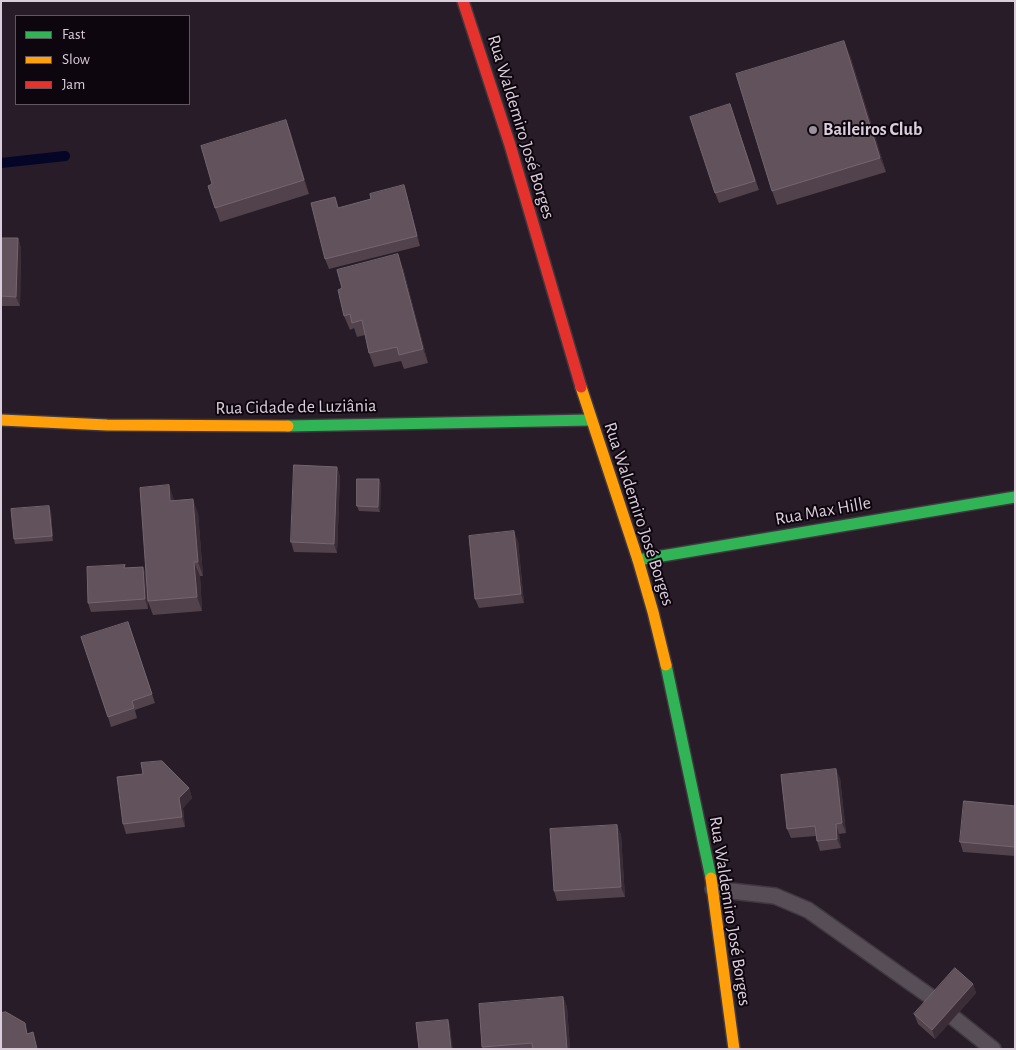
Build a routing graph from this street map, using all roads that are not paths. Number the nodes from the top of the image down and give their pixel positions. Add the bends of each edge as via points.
1 (463, 1) edge
2 (1, 420) edge
3 (591, 420) junction
4 (1015, 497) edge
5 (638, 560) junction
6 (713, 889) junction
7 (734, 1049) edge
8 (993, 1049) edge

1 - 3 main road, Rua Waldemiro José Borges via 510,145
2 - 3 main road, Rua Cidade de Luziânia via 107,425 264,426
3 - 5 main road, Rua Waldemiro José Borges
4 - 5 main road, Rua Max Hille
5 - 6 main road, Rua Waldemiro José Borges via 669,680
6 - 7 main road, Rua Waldemiro José Borges
6 - 8 lane via 775,896 808,910 938,1002

